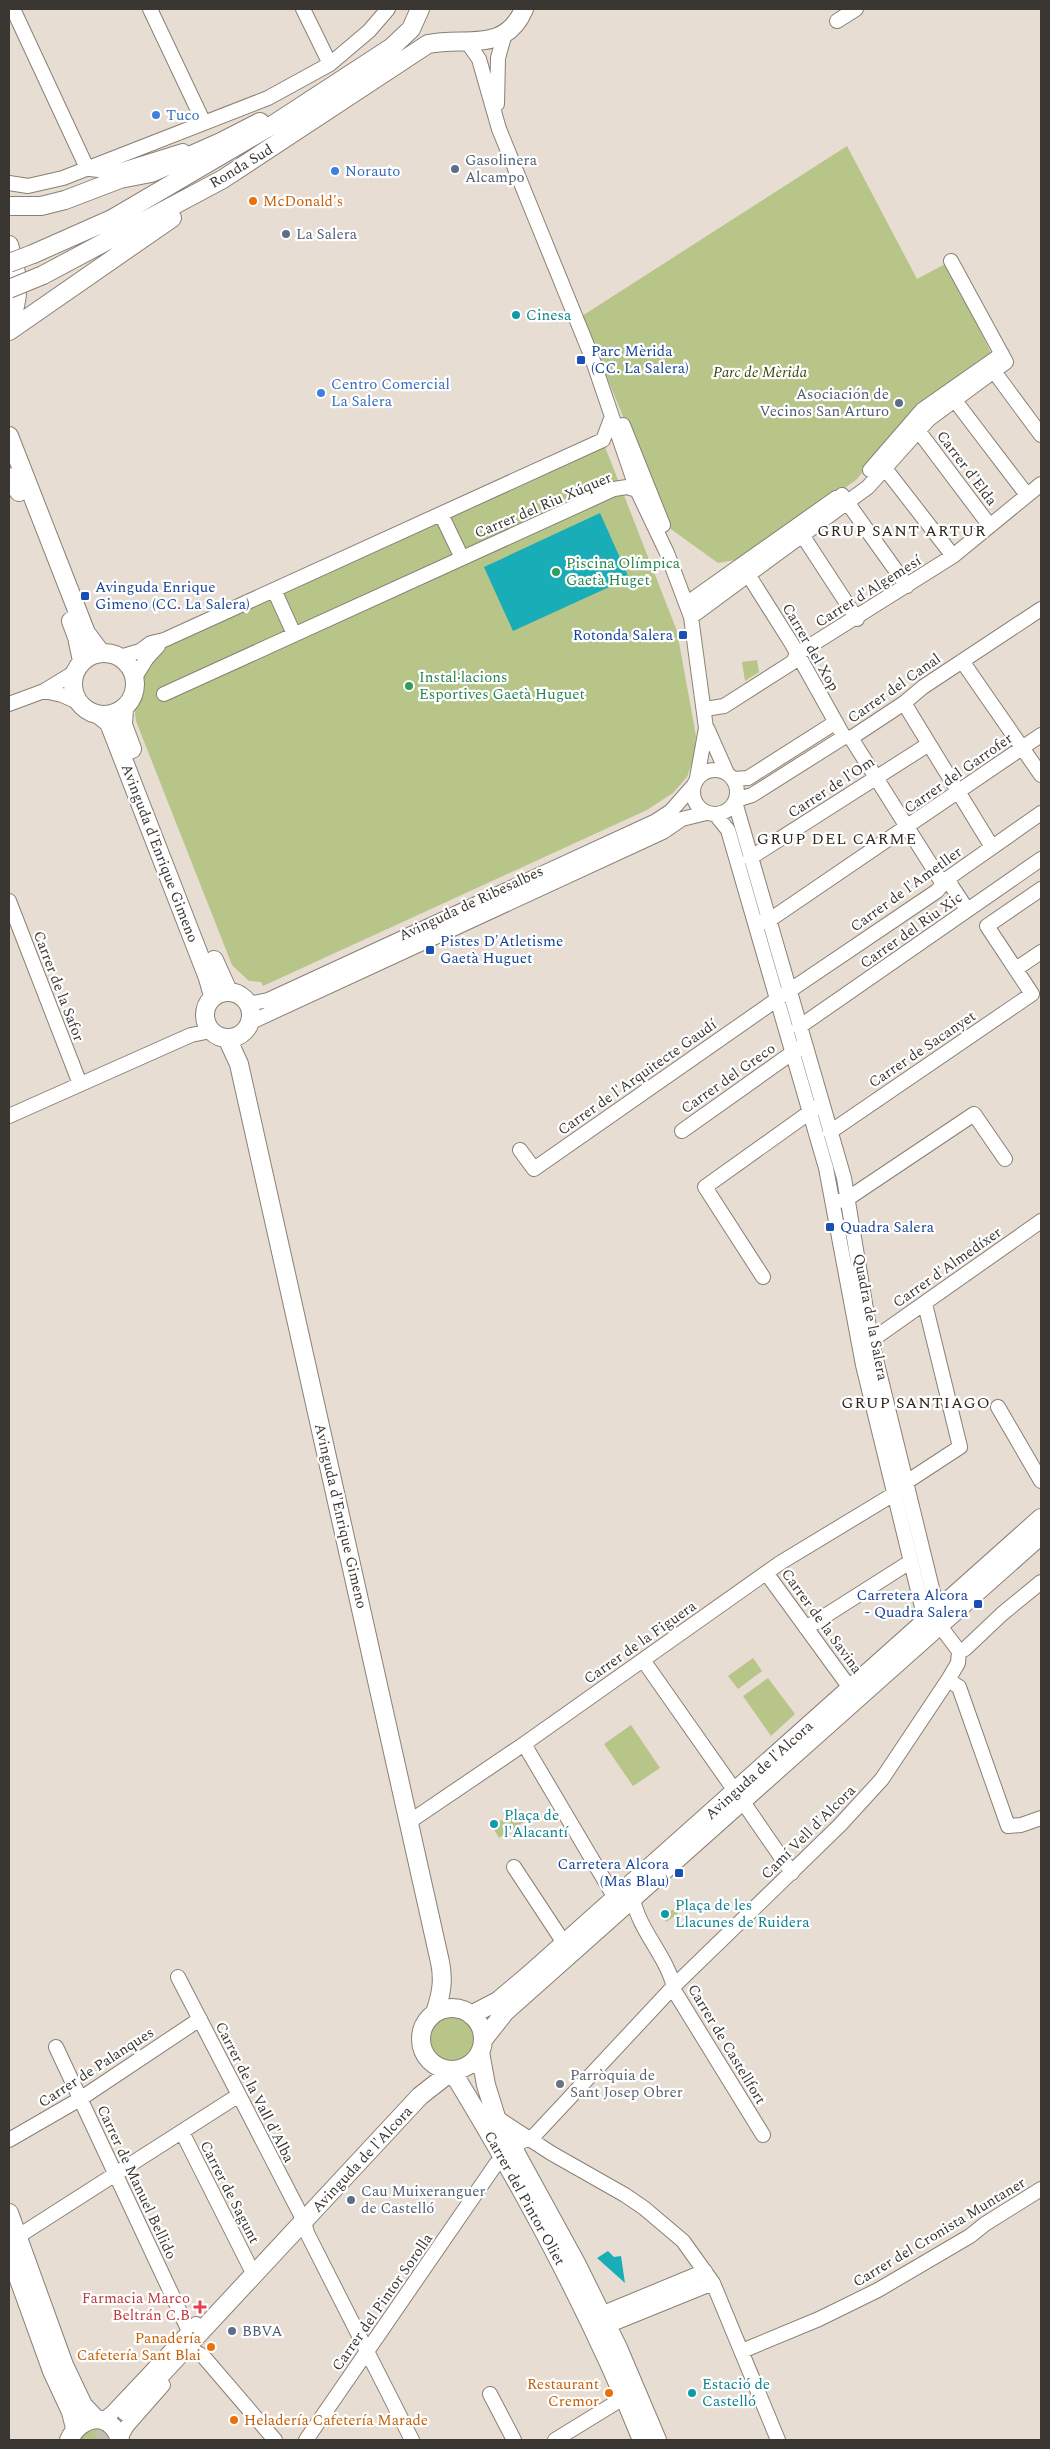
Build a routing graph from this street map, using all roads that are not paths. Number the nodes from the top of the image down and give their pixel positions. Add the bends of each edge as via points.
1 (13, 9) edge
2 (150, 9) edge
3 (302, 9) edge
4 (388, 9) edge
5 (524, 9) edge
6 (856, 9) edge
7 (419, 11) edge
8 (837, 21) dead end
9 (505, 33) junction
10 (467, 42) junction
11 (330, 64) junction
12 (298, 107) junction
13 (204, 123) junction
14 (499, 129) junction
15 (235, 134) junction
16 (87, 168) junction
17 (223, 179) junction
18 (9, 182) edge
19 (9, 206) edge
20 (9, 245) edge
21 (951, 261) dead end
22 (9, 263) edge
23 (9, 289) edge
24 (9, 326) edge
25 (9, 331) edge
26 (592, 358) junction
27 (991, 368) junction
28 (952, 396) junction
29 (915, 427) junction
30 (612, 433) junction
31 (9, 436) edge
32 (1041, 436) edge
33 (9, 465) edge
34 (882, 465) junction
35 (14, 484) edge
36 (1041, 484) edge
37 (643, 490) junction
38 (1027, 495) junction
39 (844, 498) junction
40 (440, 514) junction
41 (990, 526) junction
42 (800, 531) junction
43 (953, 556) junction
44 (462, 558) junction
45 (746, 570) junction
46 (906, 586) junction
47 (274, 590) junction
48 (686, 604) junction
49 (1041, 609) edge
50 (691, 617) junction
51 (857, 619) junction
52 (294, 634) junction
53 (164, 640) junction
54 (101, 653) junction
55 (797, 654) junction
56 (120, 657) junction
57 (962, 661) junction
58 (79, 667) junction
59 (135, 677) junction
60 (44, 691) junction
61 (164, 694) dead end
62 (78, 702) junction
63 (904, 703) junction
64 (9, 704) edge
65 (124, 709) junction
66 (705, 709) junction
67 (99, 715) junction
68 (836, 722) junction
69 (706, 728) junction
70 (1041, 735) edge
71 (848, 737) junction
72 (929, 744) junction
73 (1022, 748) junction
74 (1041, 775) edge
75 (730, 776) junction
76 (876, 778) junction
77 (695, 782) junction
78 (959, 792) junction
79 (736, 801) junction
80 (1041, 813) edge
81 (711, 814) junction
82 (907, 827) junction
83 (992, 848) junction
84 (750, 858) junction
85 (1041, 858) edge
86 (945, 881) junction
87 (1041, 889) edge
88 (9, 901) edge
89 (966, 908) dead end
90 (762, 922) junction
91 (1041, 952) edge
92 (1016, 969) junction
93 (220, 994) junction
94 (783, 994) junction
95 (248, 1004) junction
96 (799, 1027) junction
97 (226, 1029) junction
98 (799, 1048) junction
99 (80, 1084) junction
100 (816, 1108) junction
101 (9, 1116) edge
102 (682, 1131) dead end
103 (830, 1132) junction
104 (520, 1150) dead end
105 (1005, 1159) dead end
106 (844, 1178) junction
107 (828, 1181) junction
108 (847, 1199) junction
109 (833, 1203) junction
110 (1041, 1221) edge
111 (763, 1277) dead end
112 (925, 1304) junction
113 (871, 1338) junction
114 (998, 1407) dead end
115 (1041, 1481) edge
116 (905, 1482) junction
117 (894, 1494) junction
118 (1041, 1518) edge
119 (1041, 1535) edge
120 (910, 1562) junction
121 (767, 1574) junction
122 (1041, 1582) edge
123 (936, 1617) junction
124 (806, 1628) junction
125 (959, 1651) junction
126 (643, 1660) junction
127 (948, 1680) junction
128 (850, 1688) junction
129 (524, 1744) junction
130 (739, 1796) junction
131 (1041, 1818) edge
132 (409, 1822) junction
133 (514, 1867) dead end
134 (792, 1873) junction
135 (627, 1905) junction
136 (564, 1943) junction
137 (443, 1976) junction
138 (178, 1977) dead end
139 (674, 1986) junction
140 (435, 2013) junction
141 (467, 2013) junction
142 (200, 2020) junction
143 (481, 2046) junction
144 (56, 2047) dead end
145 (430, 2061) junction
146 (452, 2070) junction
147 (239, 2095) junction
148 (420, 2096) junction
149 (80, 2098) junction
150 (496, 2117) junction
151 (182, 2132) junction
152 (762, 2135) dead end
153 (532, 2138) junction
154 (9, 2140) edge
155 (509, 2156) junction
156 (116, 2174) junction
157 (1041, 2190) edge
158 (9, 2213) edge
159 (304, 2220) junction
160 (18, 2237) junction
161 (9, 2252) edge
162 (250, 2266) junction
163 (709, 2277) junction
164 (601, 2323) junction
165 (190, 2331) junction
166 (368, 2350) junction
167 (194, 2351) junction
168 (742, 2351) junction
169 (490, 2394) dead end
170 (625, 2397) junction
171 (126, 2412) tunnel mouth
172 (99, 2420) junction
173 (72, 2434) edge
174 (120, 2439) edge
175 (275, 2440) edge
176 (306, 2440) edge
177 (412, 2440) edge
178 (514, 2440) edge
179 (554, 2440) edge
180 (642, 2440) edge
181 (657, 2440) edge
182 (778, 2440) edge

1 - 16 street
2 - 13 street
3 - 11 street
4 - 11 street via 369,31
5 - 9 main road
6 - 8 street
7 - 12 main road, Ronda Sud via 411,29 392,47
9 - 10 main road, Ronda Sud via 488,41
9 - 14 street via 496,94
10 - 14 street via 478,59
10 - 17 main road, Ronda Sud via 444,40 428,44
11 - 13 street via 268,98
12 - 15 main road
12 - 22 main road, Ronda Sud, bridge via 230,152 112,219
13 - 16 street
14 - 26 street
15 - 16 street via 116,172
15 - 19 main road via 151,173 120,179 41,206
16 - 18 street via 63,178 28,186
17 - 23 main road, Ronda Sud, bridge via 43,275
17 - 25 main road via 206,196
20 - 24 main road via 18,274 17,304
21 - 27 street via 1004,358
26 - 30 street
26 - 37 street via 606,383
27 - 28 street
27 - 32 street
28 - 29 street via 922,410
28 - 38 street
29 - 34 street
29 - 41 street, Carrer d'Elda
30 - 37 street via 624,442
30 - 40 street
31 - 54 main road via 86,633
33 - 35 main road
34 - 39 street
34 - 43 street
35 - 58 main road via 77,637
36 - 38 street, Carrer d'Algemesí
37 - 44 street, Carrer del Riu Xúquer via 614,489
37 - 48 street via 664,526 667,553
38 - 41 street, Carrer d'Algemesí
39 - 42 street
39 - 46 street
40 - 44 street, Carrer del Riu Xúquer
40 - 47 street
41 - 43 street, Carrer d'Algemesí
42 - 45 street
42 - 51 street
43 - 46 street, Carrer d'Algemesí
44 - 52 street, Carrer del Riu Xúquer
45 - 48 street
45 - 50 street
45 - 55 street, Carrer del Xop
46 - 51 street, Carrer d'Algemesí
47 - 52 street
47 - 53 street
48 - 50 street
49 - 57 street, Carrer del Canal
50 - 66 street
51 - 55 street, Carrer d'Algemesí
52 - 61 street, Carrer del Riu Xúquer
53 - 56 street
53 - 59 street via 146,658
54 - 56 main road
54 - 58 main road
55 - 66 street, Carrer d'Algemesí via 792,662 724,706
55 - 68 street, Carrer del Xop
56 - 59 main road via 130,666
57 - 63 street, Carrer del Canal
57 - 73 street
58 - 60 street
58 - 62 main road via 73,688
59 - 65 main road via 134,694
60 - 62 street
60 - 64 street
62 - 67 main road via 87,711
63 - 71 street, Carrer del Canal
63 - 72 street
65 - 67 main road
65 - 93 main road, Avinguda d'Enrique Gimeno via 123,725 127,737 215,965
66 - 69 street
67 - 93 main road, Avinguda d'Enrique Gimeno via 109,723 208,978
68 - 71 street, Carrer del Xop
68 - 75 street, Carrer del Canal via 748,778
69 - 75 street
69 - 77 street
70 - 73 street, Carrer del Garrofer
71 - 76 street, Carrer del Xop
71 - 79 street, Carrer del Canal via 752,795
72 - 76 street, Carrer de l'Om
72 - 78 street
73 - 74 street
73 - 78 street, Carrer del Garrofer
75 - 77 street via 717,770 706,771
75 - 79 street via 737,789
76 - 82 street, Carrer del Xop
76 - 84 street, Carrer de l'Om
77 - 81 street via 694,802
77 - 95 street, Avinguda de Ribesalbes via 671,811 656,821 268,1000
78 - 82 street, Carrer del Garrofer
78 - 83 street
79 - 81 street via 727,811
79 - 84 street, Quadra de la Salera
80 - 83 street, Carrer de l'Ametller
81 - 90 street, Quadra de la Salera via 728,830
81 - 97 street, Avinguda de Ribesalbes via 682,819 663,832
82 - 86 street, Carrer del Xop
82 - 90 street, Carrer del Garrofer
83 - 86 street, Carrer de l'Ametller
84 - 90 street, Quadra de la Salera
85 - 96 street, Carrer del Riu Xic
86 - 89 street, Carrer del Xop
86 - 94 street, Carrer de l'Ametller via 937,891
87 - 92 street via 987,926
88 - 99 street, Carrer de la Safor
90 - 94 street, Quadra de la Salera
91 - 92 street
92 - 103 street, Carrer de Sacanyet via 1032,994
93 - 95 main road via 240,995
93 - 97 main road via 206,1007
94 - 96 street, Quadra de la Salera
94 - 98 street, Quadra de la Salera
94 - 104 street, Carrer de l'Arquitecte Gaudí via 534,1170
95 - 97 main road via 251,1014
96 - 98 street, Quadra de la Salera
97 - 99 street, Avinguda de Ribesalbes via 192,1035
97 - 132 main road, Avinguda d'Enrique Gimeno via 238,1057
98 - 100 street, Quadra de la Salera
98 - 102 street, Carrer del Greco
99 - 101 street, Avinguda de Ribesalbes
100 - 103 street, Quadra de la Salera
100 - 107 street, Quadra de la Salera
100 - 111 street via 705,1187
103 - 106 street, Quadra de la Salera
105 - 108 street via 974,1114
106 - 107 street
106 - 108 street, Quadra de la Salera
107 - 109 street, Quadra de la Salera
108 - 109 street
108 - 113 street, Quadra de la Salera
109 - 117 street, Quadra de la Salera via 863,1365
110 - 112 street, Carrer d'Almedíxer
112 - 113 street, Carrer d'Almedíxer
112 - 116 street via 960,1447
113 - 116 street, Quadra de la Salera
114 - 115 street
116 - 117 street
116 - 123 street, Quadra de la Salera
117 - 120 street, Quadra de la Salera
117 - 121 street, Carrer de la Figuera
118 - 123 main road, Avinguda de l'Alcora
119 - 123 main road, Avinguda de l'Alcora
120 - 123 street, Quadra de la Salera via 922,1607
120 - 124 street
121 - 124 street, Carrer de la Savina
121 - 126 street, Carrer de la Figuera
122 - 125 street
123 - 125 street
123 - 128 main road, Avinguda de l'Alcora
123 - 130 main road, Avinguda de l'Alcora
124 - 128 street, Carrer de la Savina
125 - 127 street, Camí Vell d'Alcora via 958,1663
126 - 129 street, Carrer de la Figuera
126 - 130 street
127 - 131 street via 958,1686 1008,1826
127 - 134 street, Camí Vell d'Alcora via 882,1779
128 - 130 main road, Avinguda de l'Alcora
129 - 132 street, Carrer de la Figuera
129 - 135 street, Carrer de Castellfort
130 - 134 street
130 - 135 main road, Avinguda de l'Alcora
132 - 137 main road, Avinguda d'Enrique Gimeno
133 - 136 street
134 - 139 street, Camí Vell d'Alcora
135 - 136 main road, Avinguda de l'Alcora
135 - 139 street, Carrer de Castellfort via 673,1978
135 - 143 main road, Avinguda de l'Alcora via 498,2019
136 - 141 main road, Avinguda de l'Alcora via 498,2001
137 - 140 main road, Avinguda d'Enrique Gimeno
137 - 141 main road, Avinguda d'Enrique Gimeno
138 - 142 street, Carrer de la Vall d'Alba
139 - 152 street, Carrer de Castellfort
139 - 153 street, Camí Vell d'Alcora
140 - 141 main road via 449,2008
140 - 145 main road via 425,2024 421,2038 423,2051
141 - 143 main road via 480,2026
142 - 147 street, Carrer de la Vall d'Alba
142 - 149 street, Carrer de Palanques
143 - 146 main road via 468,2065
143 - 150 main road, Carrer del Pintor Oliet via 486,2085
144 - 149 street, Carrer de Manuel Bellido
145 - 146 main road via 440,2068
145 - 148 main road, Avinguda de l'Alcora via 428,2078
146 - 148 main road, Avinguda de l'Alcora
146 - 155 main road, Carrer del Pintor Oliet
147 - 151 street
147 - 159 street, Carrer de la Vall d'Alba
148 - 159 main road, Avinguda de l'Alcora
149 - 154 street, Carrer de Palanques
149 - 156 street, Carrer de Manuel Bellido
150 - 153 street
150 - 155 main road, Carrer del Pintor Oliet
151 - 156 street
151 - 162 street, Carrer de Sagunt
153 - 155 street, Camí Vell d'Alcora via 520,2142
153 - 163 street via 551,2153 644,2208 683,2241
155 - 164 main road, Carrer del Pintor Oliet
155 - 166 street, Carrer del Pintor Sorolla via 496,2164
156 - 160 street
156 - 165 street, Carrer de Manuel Bellido
157 - 168 street, Carrer del Cronista Muntaner via 878,2290
158 - 160 main road
159 - 162 street, Avinguda de l'Alcora via 287,2228
159 - 166 street, Carrer de la Vall d'Alba via 307,2233
159 - 167 street, Avinguda de l'Alcora via 296,2240
159 - 171 main road, Avinguda de l'Alcora
160 - 172 main road via 64,2365 83,2405
161 - 173 main road via 52,2371 71,2412
162 - 165 street, Avinguda de l'Alcora
163 - 164 street
163 - 168 street
164 - 170 main road, Carrer del Pintor Oliet
164 - 181 main road, Carrer del Pintor Oliet
165 - 172 street, Avinguda de l'Alcora via 112,2413
166 - 176 street, Carrer del Pintor Sorolla
166 - 177 street, Carrer de la Vall d'Alba
167 - 174 street, Avinguda de l'Alcora via 136,2415
167 - 175 street via 203,2356
168 - 182 street
169 - 178 street
170 - 179 street
170 - 180 main road, Carrer del Pintor Oliet
172 - 173 main road via 85,2421
172 - 174 main road via 113,2427

